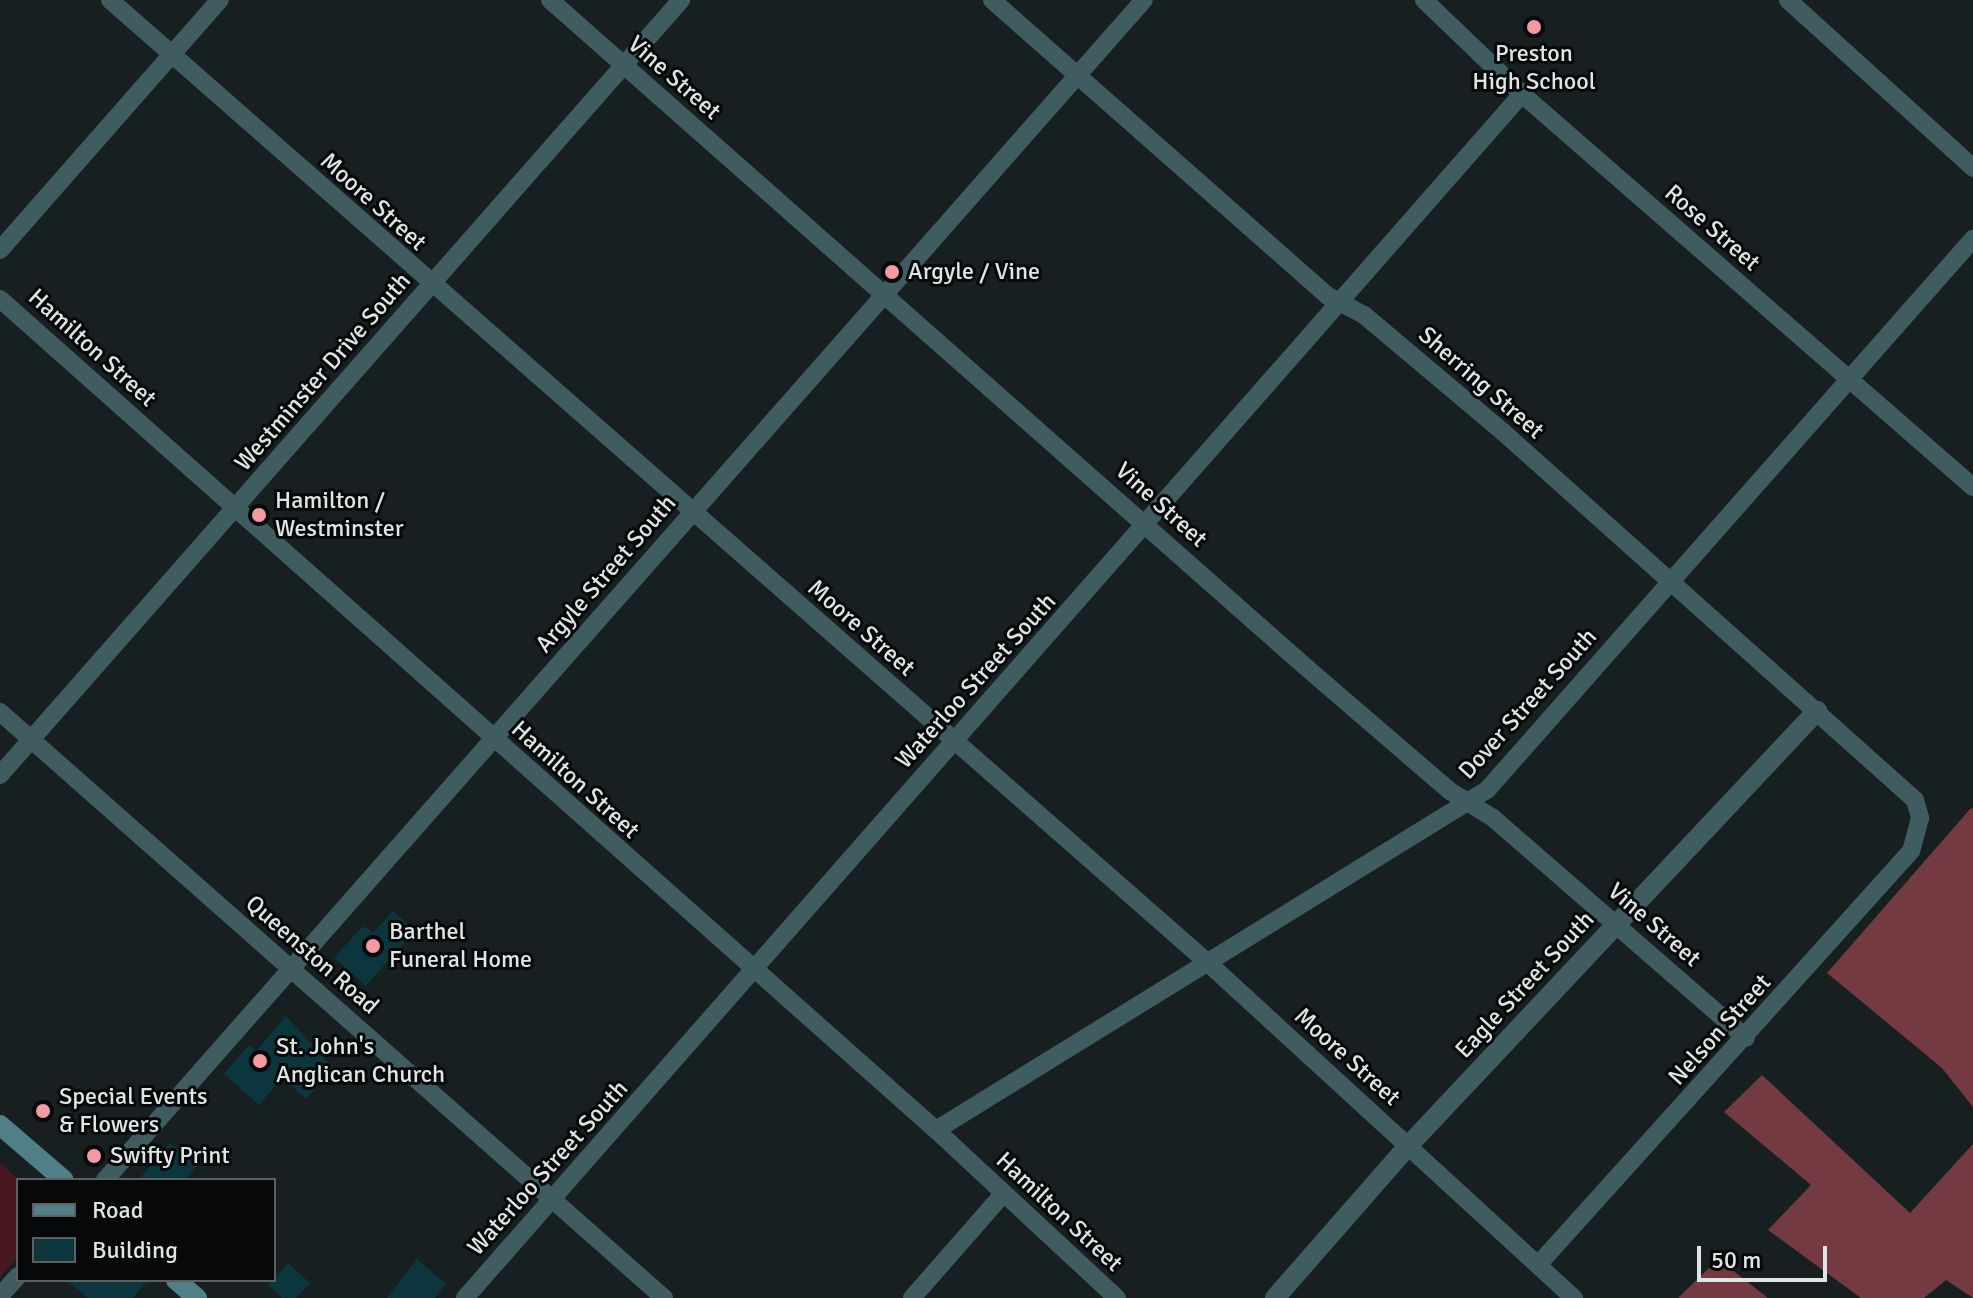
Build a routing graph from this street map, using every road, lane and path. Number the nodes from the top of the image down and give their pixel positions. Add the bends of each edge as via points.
1 (110, 0) edge
2 (220, 0) edge
3 (550, 0) edge
4 (681, 0) edge
5 (992, 0) edge
6 (1144, 0) edge
7 (1424, 0) edge
8 (1788, 0) edge
9 (173, 54) junction
10 (624, 66) junction
11 (1078, 75) junction
12 (1522, 94) junction
13 (1973, 168) edge
14 (1973, 239) edge
15 (0, 250) edge
16 (430, 285) junction
17 (886, 295) junction
18 (0, 299) edge
19 (1344, 304) junction
20 (1849, 379) junction
21 (1973, 487) edge
22 (236, 509) junction
23 (692, 512) junction
24 (1148, 525) junction
25 (1672, 581) junction
26 (1817, 711) junction
27 (0, 712) edge
28 (31, 739) junction
29 (494, 740) junction
30 (953, 741) junction
31 (0, 775) edge
32 (1469, 803) junction
33 (1920, 818) joint
34 (1617, 925) junction
35 (1207, 962) junction
36 (292, 969) junction
37 (755, 971) junction
38 (1746, 1038) junction
39 (0, 1125) edge
40 (936, 1130) junction
41 (1409, 1145) junction
42 (62, 1178) edge
43 (107, 1178) edge
44 (1003, 1194) junction
45 (552, 1200) junction
46 (1538, 1265) junction
47 (16, 1278) edge
48 (178, 1282) edge
49 (0, 1296) edge
50 (197, 1298) edge
51 (465, 1298) edge
52 (664, 1298) edge
53 (912, 1298) edge
54 (1117, 1298) edge
55 (1275, 1298) edge
56 (1574, 1298) edge

1 - 9 street, Moore Street
2 - 9 street
3 - 10 street, Vine Street
4 - 10 street, Westminster Drive South
5 - 11 street, Sherring Street
6 - 11 street, Argyle Street South
7 - 12 street, Rose Street
8 - 13 street
9 - 15 street
9 - 16 street, Moore Street
10 - 16 street, Westminster Drive South
10 - 17 street, Vine Street
11 - 17 street, Argyle Street South
11 - 19 street, Sherring Street
12 - 19 street, Waterloo Street South
12 - 20 street, Rose Street
14 - 20 street, Dover Street South
16 - 22 street, Westminster Drive South
16 - 23 street, Moore Street
17 - 23 street, Argyle Street South
17 - 24 street, Vine Street
18 - 22 street, Hamilton Street
19 - 24 street, Waterloo Street South
19 - 25 street, Sherring Street
20 - 21 street, Rose Street
20 - 25 street, Dover Street South
22 - 28 street, Westminster Drive South
22 - 29 street, Hamilton Street
23 - 29 street, Argyle Street South
23 - 30 street, Moore Street
24 - 30 street, Waterloo Street South
24 - 32 street, Vine Street
25 - 26 street, Sherring Street
25 - 32 street, Dover Street South
26 - 33 street, Sherring Street via 1901,784
26 - 34 street, Eagle Street South
27 - 28 street, Queenston Road
28 - 31 street, Westminster Drive South
28 - 36 street, Queenston Road
29 - 36 street, Argyle Street South
29 - 37 street, Hamilton Street
30 - 35 street, Moore Street
30 - 37 street, Waterloo Street South
32 - 34 street, Vine Street
32 - 35 street, Dover Street South
33 - 38 street, Nelson Street via 1911,851
34 - 38 street, Vine Street
34 - 41 street, Eagle Street South
35 - 40 street, Dover Street South
35 - 41 street, Moore Street
36 - 43 street, Argyle Street South
36 - 45 street, Queenston Road
37 - 40 street, Hamilton Street
37 - 45 street, Waterloo Street South
38 - 46 street, Nelson Street
39 - 42 main road
40 - 44 street, Hamilton Street
41 - 46 street, Moore Street
41 - 55 street, Eagle Street South
44 - 53 street
44 - 54 street, Hamilton Street
45 - 51 street, Waterloo Street South
45 - 52 street, Queenston Road
46 - 56 street, Moore Street
47 - 49 street
48 - 50 main road

